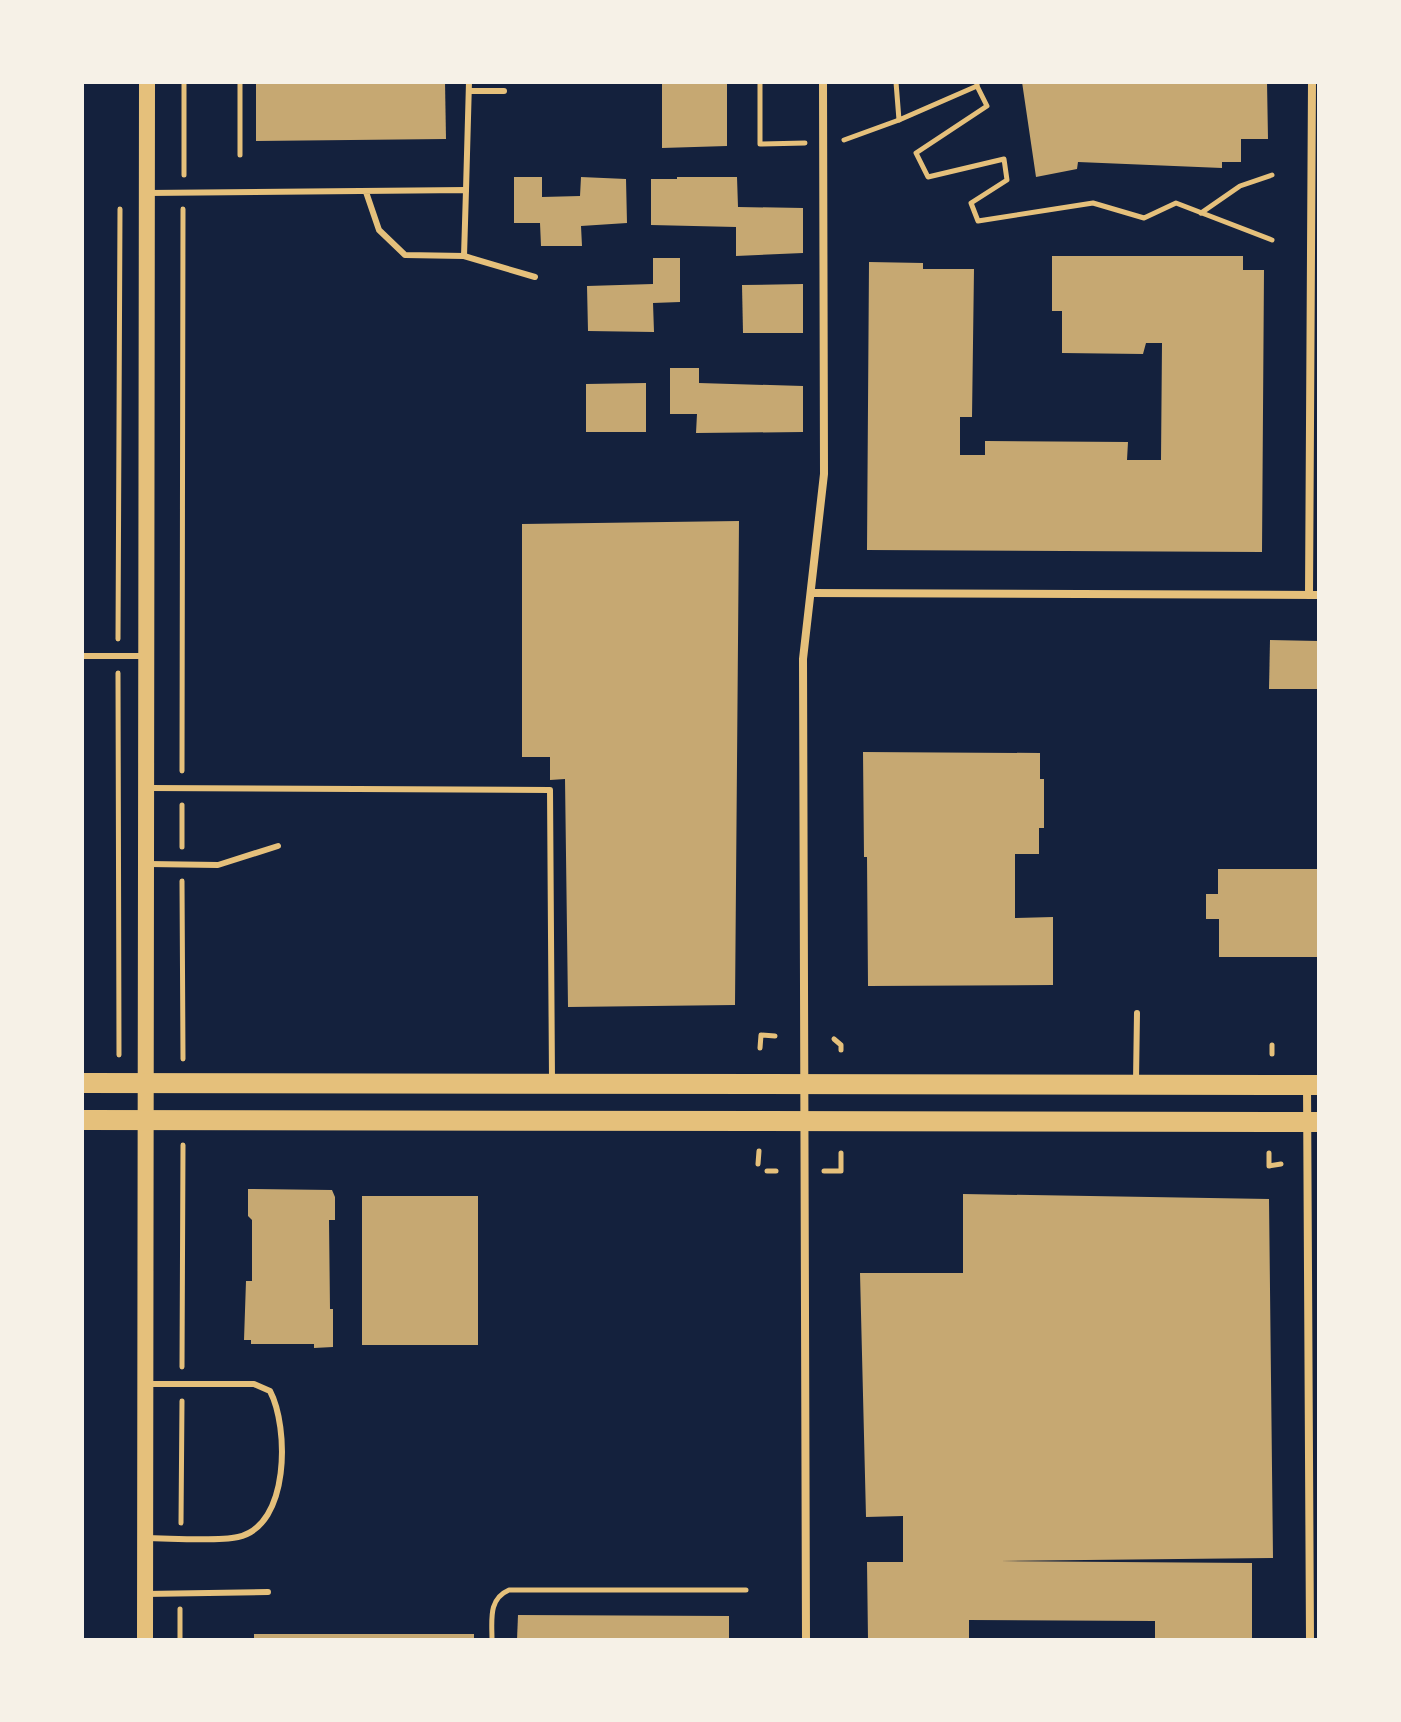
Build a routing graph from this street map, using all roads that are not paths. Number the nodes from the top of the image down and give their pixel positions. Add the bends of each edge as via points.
1 (147, 82) edge
2 (469, 82) edge
3 (823, 82) edge
4 (1312, 82) edge
5 (470, 91) junction
6 (504, 91) dead end
7 (466, 190) junction
8 (366, 192) junction
9 (147, 193) junction
10 (1315, 211) edge
11 (464, 256) junction
12 (535, 277) dead end
13 (811, 593) junction
14 (1309, 595) junction
15 (1319, 595) edge
16 (82, 656) edge
17 (146, 656) junction
18 (146, 788) junction
19 (278, 846) dead end
20 (145, 864) junction
21 (1137, 1013) dead end
22 (145, 1082) junction
23 (82, 1083) edge
24 (552, 1083) junction
25 (804, 1084) junction
26 (1136, 1084) junction
27 (1313, 1085) edge
28 (82, 1120) edge
29 (145, 1120) junction
30 (805, 1120) junction
31 (1313, 1122) edge
32 (145, 1384) junction
33 (145, 1538) junction
34 (268, 1592) dead end
35 (145, 1594) junction
36 (145, 1640) edge
37 (806, 1640) edge
38 (1310, 1640) edge

1 - 9 main road
2 - 5 lane
3 - 13 street via 824,474
4 - 10 street
5 - 6 lane
5 - 7 lane
7 - 8 lane
7 - 11 lane
8 - 9 lane
8 - 11 lane via 379,230 405,255
9 - 17 main road
10 - 14 street
11 - 12 lane
13 - 14 street
13 - 25 street via 803,659
14 - 15 street
16 - 17 lane
17 - 18 main road
18 - 20 main road
18 - 24 lane via 550,790
19 - 20 lane via 218,865
20 - 22 main road
21 - 26 lane
22 - 23 main road
22 - 24 main road
22 - 29 main road
24 - 25 main road
25 - 26 main road
25 - 30 street
26 - 27 main road
27 - 31 street
28 - 29 main road
29 - 30 main road
29 - 32 main road
30 - 31 main road
30 - 37 street
31 - 38 street
32 - 33 main road
32 - 33 lane via 254,1384 270,1391 277,1405 281,1462 277,1495 252,1531 237,1537
33 - 35 main road
34 - 35 lane
35 - 36 main road

